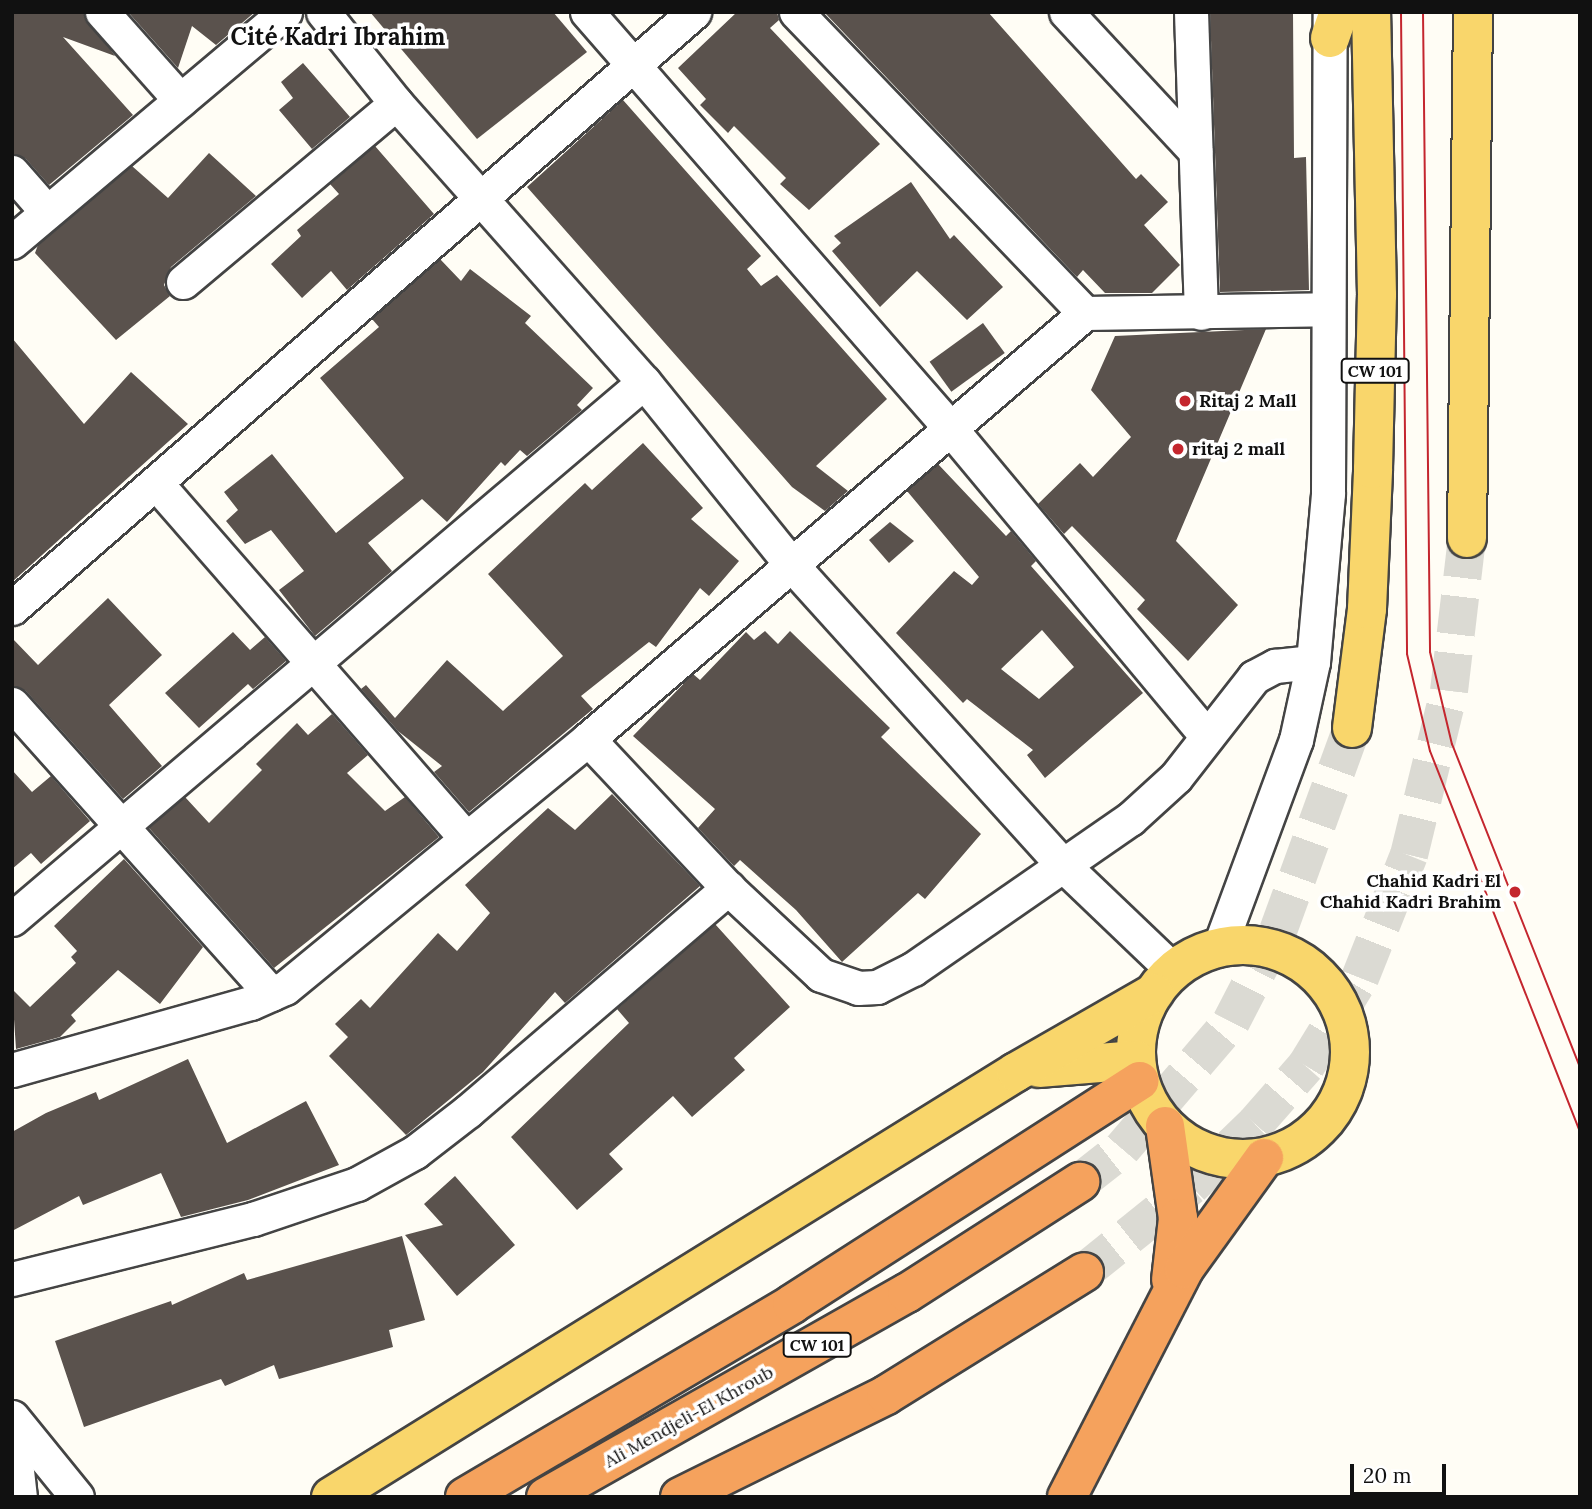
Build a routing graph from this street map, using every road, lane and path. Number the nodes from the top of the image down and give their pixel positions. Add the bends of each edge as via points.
1 (102, 12) edge
2 (285, 12) edge
3 (323, 12) edge
4 (587, 12) edge
5 (694, 12) edge
6 (796, 12) edge
7 (1066, 12) edge
8 (1191, 12) edge
9 (1371, 12) edge
10 (1473, 12) edge
11 (1333, 21) edge
12 (634, 67) junction
13 (180, 100) junction
14 (396, 103) junction
15 (1195, 151) junction
16 (12, 172) edge
17 (479, 195) junction
18 (47, 212) junction
19 (12, 242) edge
20 (183, 282) dead end
21 (1327, 309) junction
22 (1084, 313) junction
23 (1200, 313) junction
24 (644, 382) junction
25 (950, 428) junction
26 (156, 483) junction
27 (1467, 538) tunnel mouth
28 (789, 562) junction
29 (12, 608) edge
30 (315, 662) junction
31 (1313, 662) junction
32 (12, 704) edge
33 (1352, 728) tunnel mouth
34 (1206, 735) junction
35 (588, 739) junction
36 (119, 829) junction
37 (465, 837) junction
38 (1065, 867) junction
39 (728, 888) junction
40 (12, 919) edge
41 (1219, 948) junction
42 (1164, 982) junction
43 (271, 994) junction
44 (12, 1070) edge
45 (1138, 1070) junction
46 (1016, 1072) junction
47 (1165, 1126) junction
48 (1264, 1158) junction
49 (1080, 1182) tunnel mouth
50 (1084, 1272) tunnel mouth
51 (12, 1279) edge
52 (1163, 1310) junction
53 (12, 1417) edge
54 (12, 1426) edge
55 (748, 1465) junction
56 (20, 1497) edge
57 (78, 1497) edge
58 (331, 1497) edge
59 (465, 1497) edge
60 (546, 1497) edge
61 (680, 1497) edge
62 (708, 1497) edge
63 (1067, 1497) edge

1 - 13 street
2 - 13 street
3 - 14 street
4 - 12 street
5 - 12 street
6 - 22 street
7 - 15 street
8 - 15 street
9 - 33 main road, CW 101 via 1377,295 1373,469 1367,609
10 - 27 main road
11 - 21 street
12 - 17 street
12 - 25 street
13 - 18 street
14 - 17 street
14 - 20 street
15 - 23 street
16 - 18 street
17 - 24 street
17 - 26 street
18 - 19 street
21 - 23 street
21 - 31 street via 1328,493
22 - 23 street
22 - 25 street
24 - 28 street
24 - 30 street
25 - 28 street
25 - 34 street
26 - 29 street
26 - 30 street
28 - 35 street
28 - 38 street
30 - 36 street
30 - 37 street
31 - 34 street via 1275,666 1254,677
31 - 41 street via 1292,752
32 - 36 street
34 - 38 street via 1176,777
35 - 37 street
35 - 39 street
36 - 40 street
36 - 43 street
37 - 43 street via 309,968
38 - 39 street via 896,980 858,988 821,975
38 - 42 street
39 - 51 street via 468,1111 392,1165 356,1184 253,1219
41 - 42 main road
41 - 48 main road via 1253,945 1287,954 1315,972 1337,999 1349,1031 1350,1066 1340,1099 1321,1126 1295,1146
42 - 45 main road via 1137,1036
42 - 46 main road
43 - 44 street
45 - 46 main road
45 - 47 main road
45 - 59 highway via 792,1304
46 - 58 main road
47 - 48 main road via 1194,1147 1227,1158
47 - 52 highway via 1178,1219
48 - 52 highway via 1207,1230
49 - 60 highway, Ali Mendjeli-El Khroub / CW 101 via 907,1293
50 - 55 highway via 886,1395
52 - 63 highway
53 - 57 street
54 - 56 street
55 - 61 highway
55 - 62 highway

